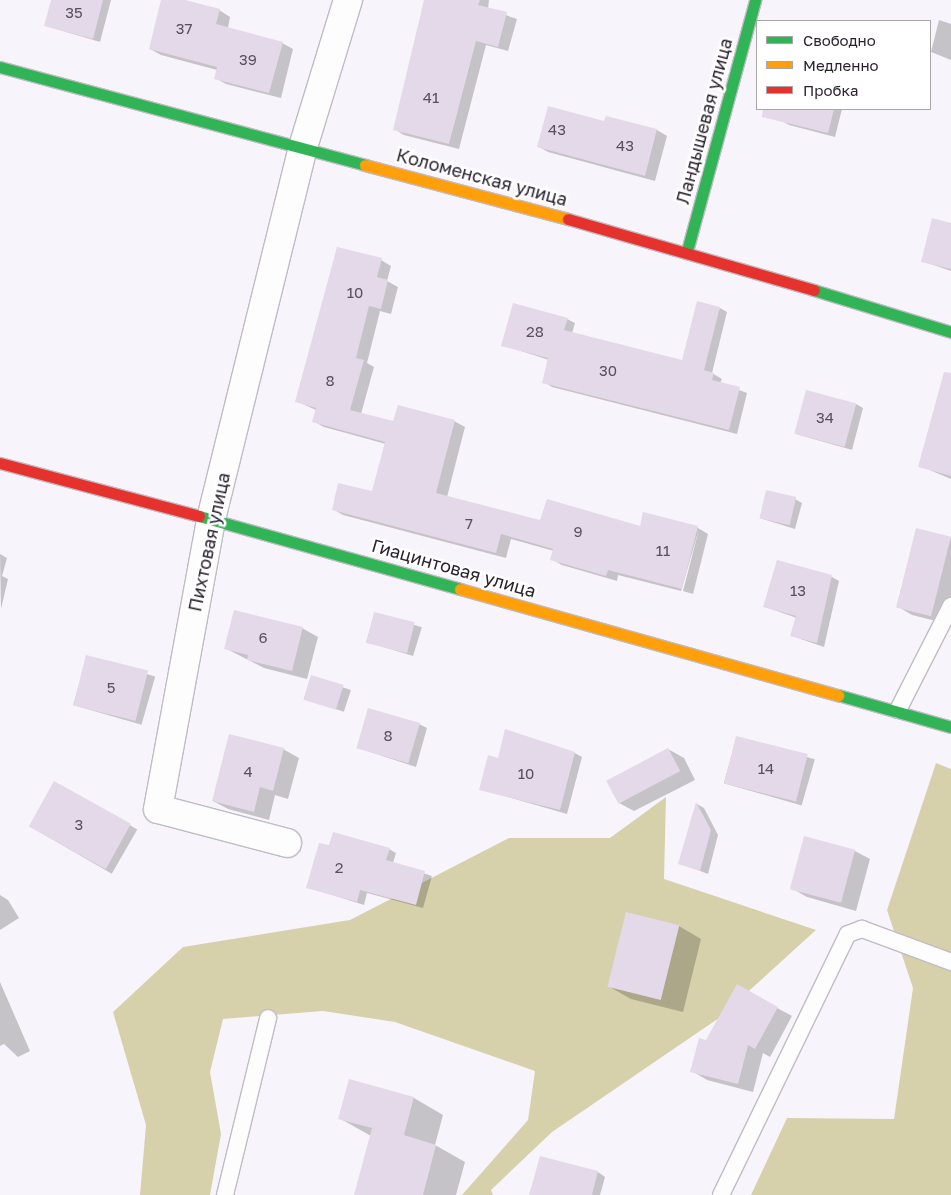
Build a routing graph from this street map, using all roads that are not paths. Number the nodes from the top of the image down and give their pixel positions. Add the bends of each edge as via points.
1 (348, 0) edge
2 (755, 0) edge
3 (0, 67) edge
4 (303, 147) junction
5 (687, 251) junction
6 (951, 332) edge
7 (0, 463) edge
8 (211, 519) junction
9 (951, 606) edge
10 (898, 710) junction
11 (951, 727) edge
12 (287, 843) dead end
13 (951, 962) edge
14 (268, 1018) dead end
15 (225, 1195) edge
16 (721, 1195) edge

1 - 4 street, Пихтовая улица
2 - 5 street, Ландышевая улица
3 - 4 street, Коломенская улица
4 - 5 street, Коломенская улица
4 - 8 street, Пихтовая улица
5 - 6 street, Коломенская улица
7 - 8 street, Гиацинтовая улица
8 - 10 street, Гиацинтовая улица
8 - 12 street, Пихтовая улица via 158,809
9 - 10 lane
10 - 11 street, Гиацинтовая улица
13 - 16 lane via 862,929 848,934
14 - 15 lane

